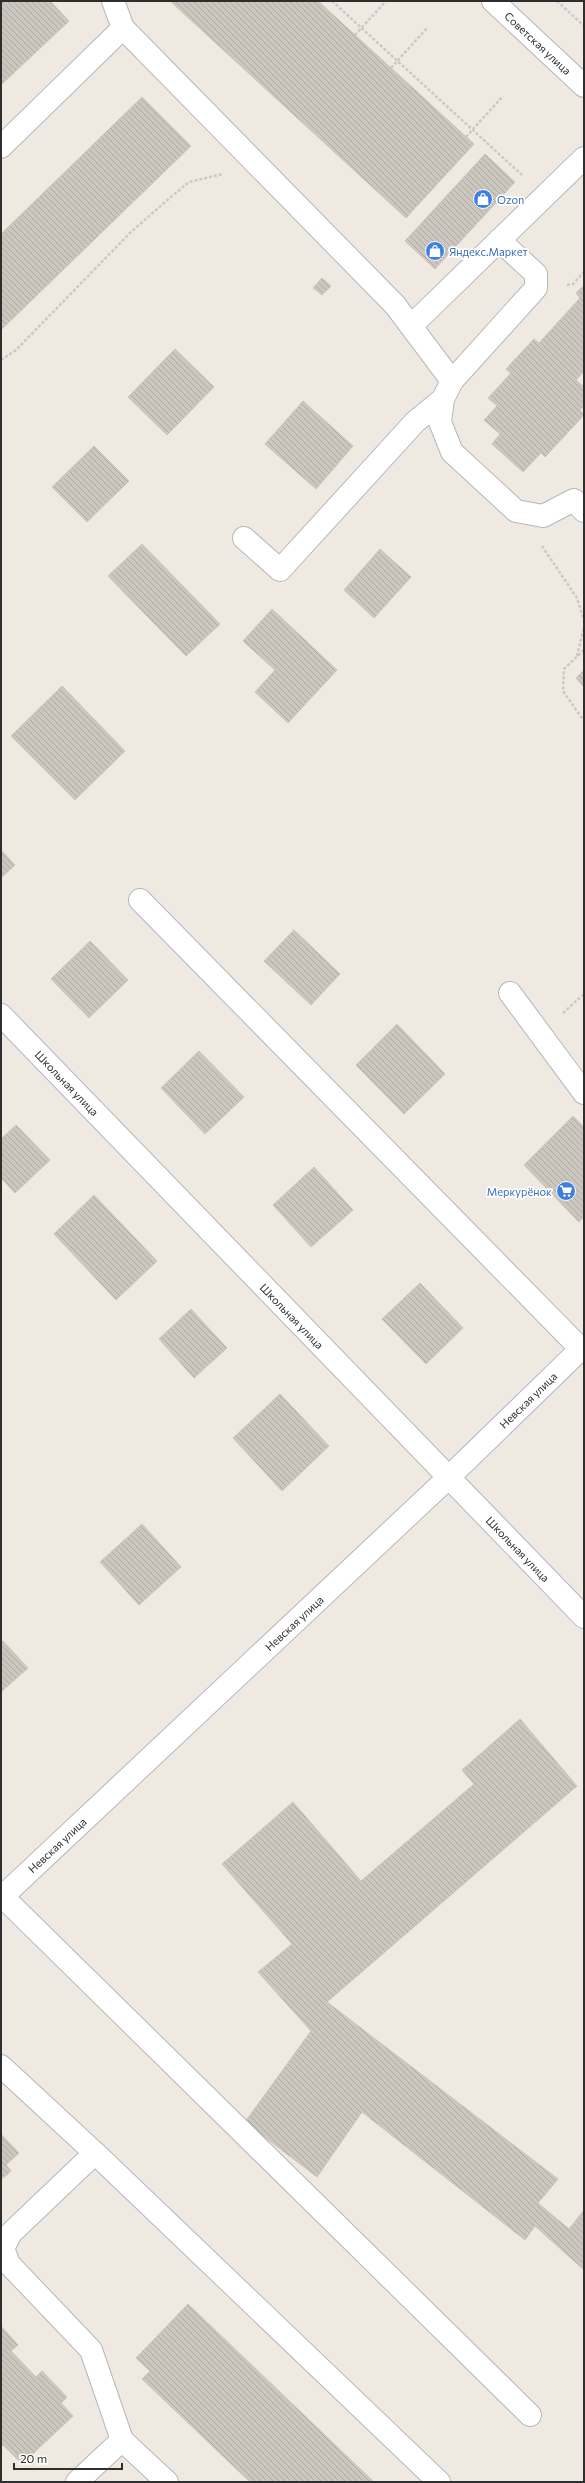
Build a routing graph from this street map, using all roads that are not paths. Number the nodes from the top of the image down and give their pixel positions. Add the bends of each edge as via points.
1 (113, 1) edge
2 (493, 1) edge
3 (123, 28) junction
4 (584, 86) edge
5 (1, 147) edge
6 (584, 158) edge
7 (499, 240) junction
8 (410, 326) junction
9 (448, 390) junction
10 (581, 500) edge
11 (244, 538) dead end
12 (140, 900) dead end
13 (510, 993) dead end
14 (1, 1015) edge
15 (584, 1093) edge
16 (583, 1347) edge
17 (448, 1478) junction
18 (584, 1617) edge
19 (2, 1896) edge
20 (1, 2066) edge
21 (95, 2153) junction
22 (530, 2415) dead end
23 (122, 2440) junction
24 (77, 2482) edge
25 (166, 2482) edge
26 (439, 2482) edge

1 - 3 street
2 - 4 street, Советская улица
3 - 5 street
3 - 8 street via 395,305
6 - 7 street
7 - 8 street
7 - 9 street via 536,274 536,288
8 - 9 street
9 - 10 street via 440,422 452,452 516,511 542,516
9 - 11 street via 415,422 280,570
12 - 16 street
13 - 15 street
14 - 17 street, Школьная улица
16 - 17 street, Невская улица
17 - 18 street, Школьная улица
17 - 19 street, Невская улица
19 - 22 street
20 - 21 street
21 - 23 street via 11,2233 3,2248 9,2264 91,2350
21 - 26 street
23 - 24 street
23 - 25 street

